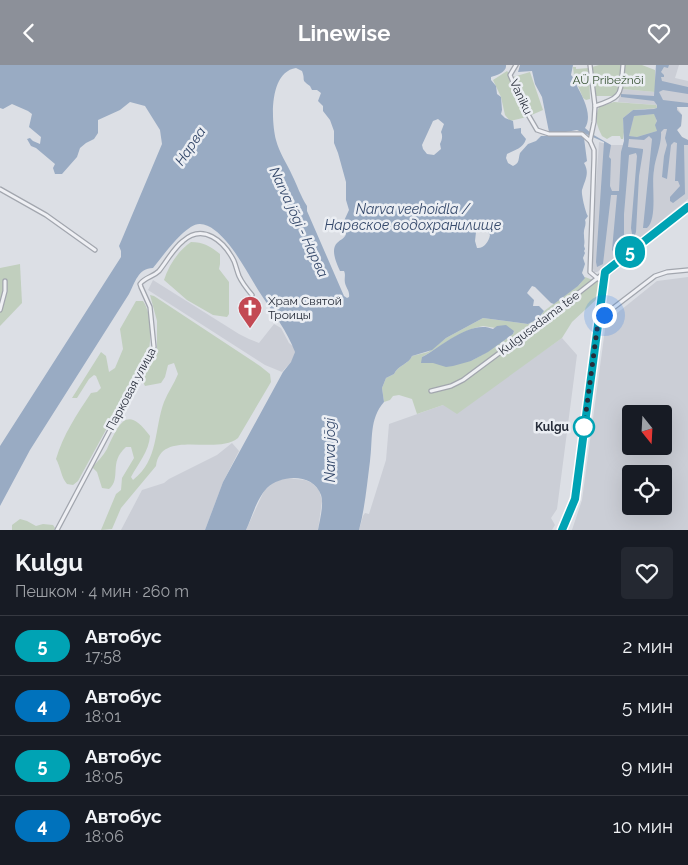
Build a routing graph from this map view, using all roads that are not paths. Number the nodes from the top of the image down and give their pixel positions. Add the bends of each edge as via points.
1 (516, 65) edge
2 (590, 65) edge
3 (623, 65) edge
4 (595, 106) junction
5 (591, 140) junction
6 (0, 189) edge
7 (688, 207) edge
8 (95, 250) dead end
9 (688, 270) edge
10 (605, 272) junction
11 (597, 278) junction
12 (5, 281) dead end
13 (603, 282) junction
14 (252, 295) dead end
15 (0, 310) edge
16 (599, 315) junction
17 (431, 391) dead end
18 (57, 530) edge
19 (562, 530) edge

1 - 5 street, Vaniku via 510,75 537,130 549,134 582,134
2 - 4 street
3 - 4 street via 618,93 613,100
4 - 5 street
5 - 11 street via 594,158 590,272
6 - 8 street via 46,215
7 - 10 street, Kulgusadama tee
9 - 16 street via 660,273 604,315
10 - 11 street, Kulgusadama tee
10 - 13 street
11 - 13 street
11 - 17 street, Kulgusadama tee via 463,380
12 - 15 street
13 - 16 street
14 - 18 street, Парковая улица via 226,250 214,237 205,233 183,240 158,271 142,280 140,287 150,307 154,347
16 - 19 street via 575,499

